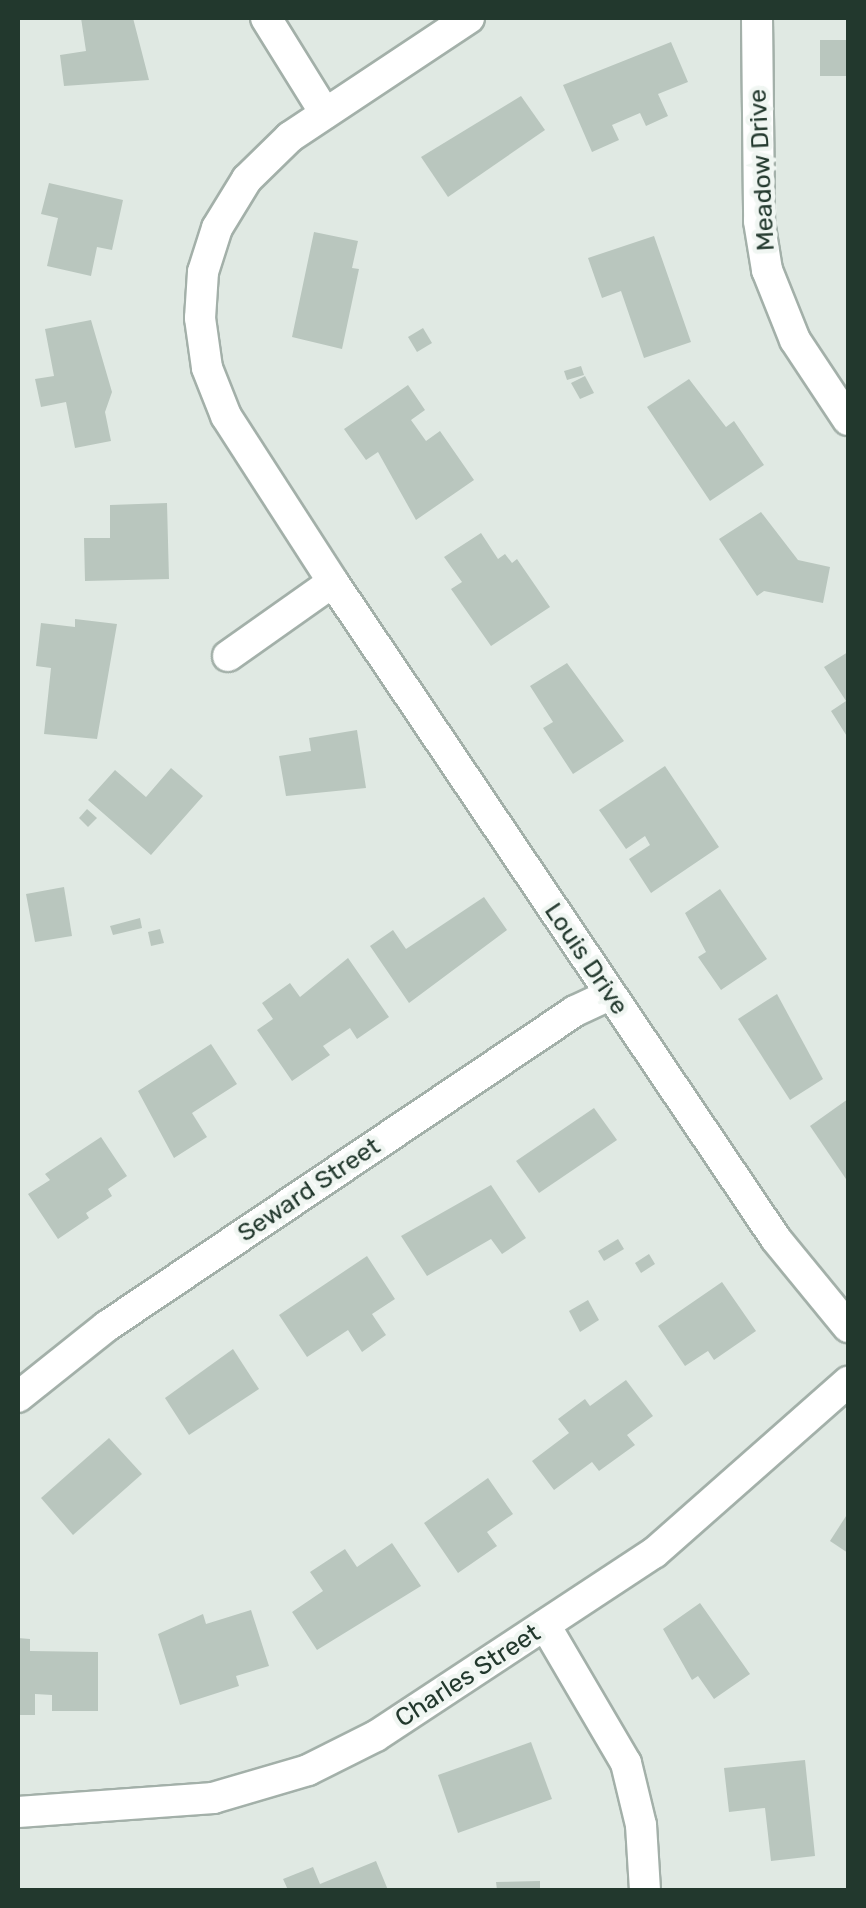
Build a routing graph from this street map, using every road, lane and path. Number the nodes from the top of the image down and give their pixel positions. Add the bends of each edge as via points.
1 (266, 18) edge
2 (470, 18) edge
3 (757, 18) edge
4 (325, 113) junction
5 (848, 420) edge
6 (333, 582) junction
7 (228, 656) dead end
8 (610, 995) junction
9 (848, 1327) edge
10 (848, 1382) edge
11 (18, 1396) edge
12 (546, 1625) junction
13 (18, 1812) edge
14 (645, 1890) edge

1 - 4 street
2 - 4 street, Louis Drive
3 - 5 street, Meadow Drive via 759,221 767,270 795,340
4 - 6 street, Louis Drive via 266,158 230,202 203,272 200,318 207,368 226,416
6 - 7 street
6 - 8 street, Louis Drive
8 - 9 street, Louis Drive via 776,1239
8 - 11 street, Seward Street via 574,1012 107,1326
10 - 12 street, Charles Street via 704,1515
12 - 13 street, Charles Street via 376,1736 308,1770 197,1800
12 - 14 street via 626,1763 641,1824

